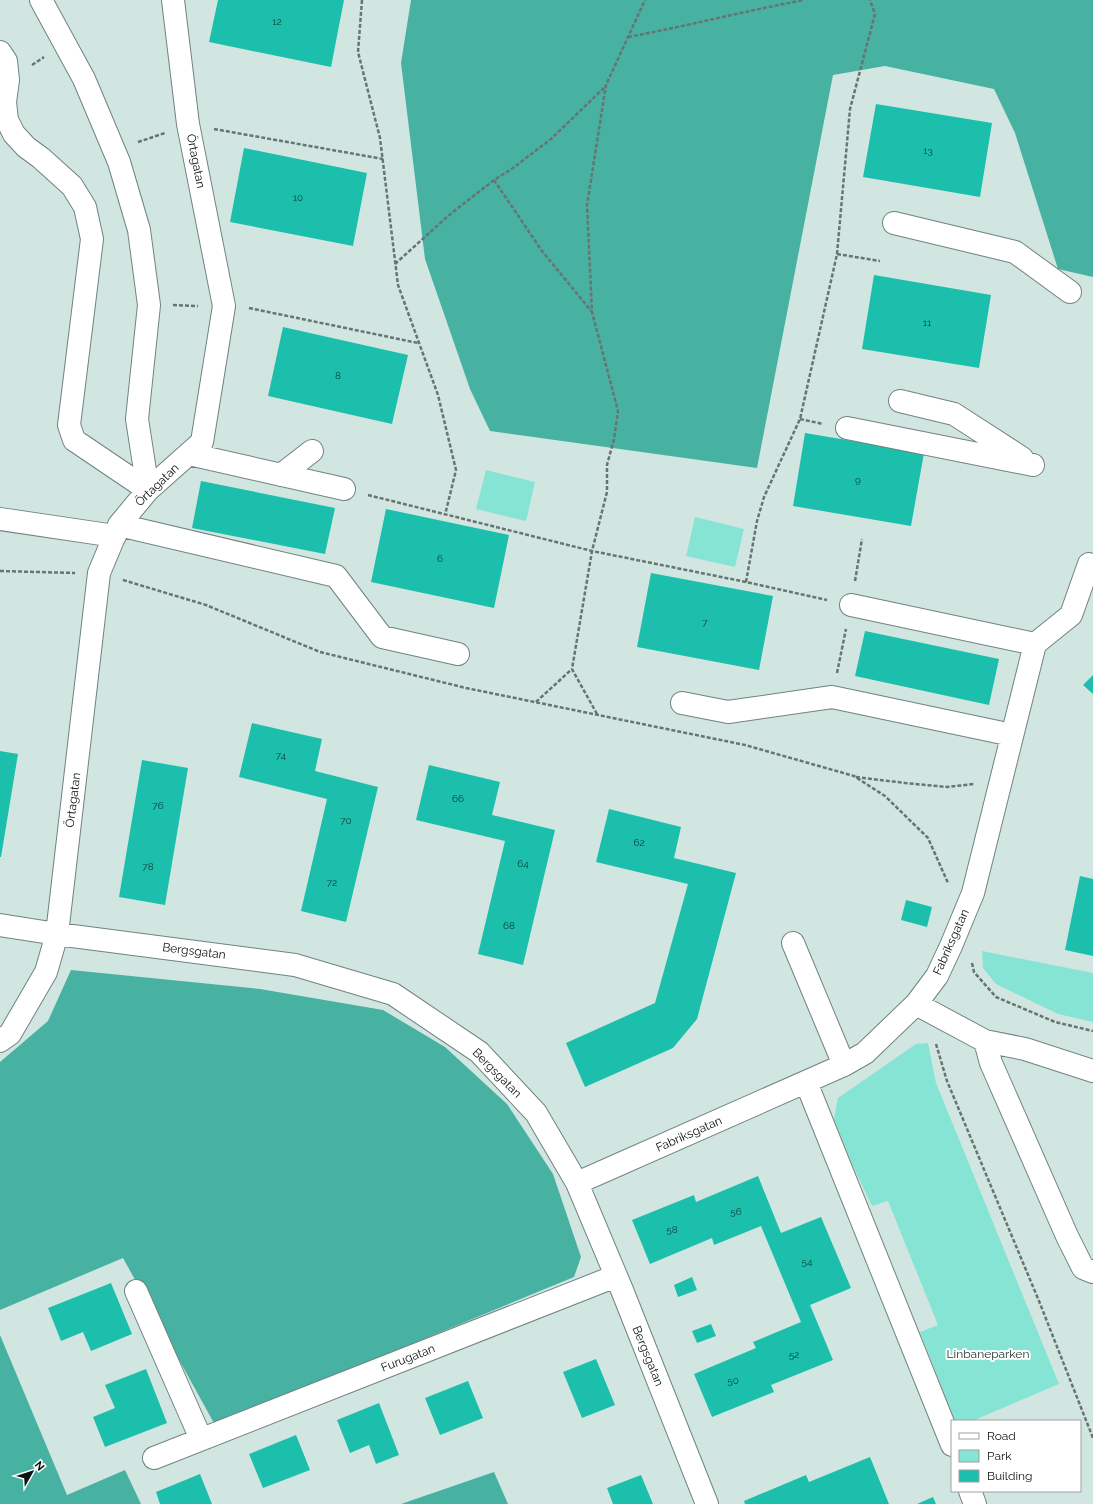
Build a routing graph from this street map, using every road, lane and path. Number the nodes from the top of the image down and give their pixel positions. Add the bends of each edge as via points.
1 (41, 0) edge
2 (173, 0) edge
3 (362, 0) edge
4 (645, 0) edge
5 (804, 0) edge
6 (870, 0) edge
7 (627, 37) junction
8 (65, 43) junction
9 (0, 52) edge
10 (8, 80) junction
11 (606, 86) junction
12 (188, 124) junction
13 (114, 151) junction
14 (383, 159) junction
15 (494, 180) junction
16 (894, 223) dead end
17 (837, 254) junction
18 (880, 261) dead end
19 (395, 264) junction
20 (1070, 292) dead end
21 (148, 305) junction
22 (224, 306) junction
23 (592, 312) junction
24 (419, 343) junction
25 (900, 401) dead end
26 (847, 428) dead end
27 (312, 451) dead end
28 (189, 454) junction
29 (281, 475) junction
30 (344, 489) joint
31 (148, 490) junction
32 (445, 515) junction
33 (0, 520) edge
34 (117, 530) junction
35 (862, 539) dead end
36 (592, 551) junction
37 (1089, 564) dead end
38 (0, 572) edge
39 (99, 573) junction
40 (746, 582) junction
41 (851, 605) junction
42 (1035, 644) junction
43 (458, 654) dead end
44 (572, 669) junction
45 (832, 697) junction
46 (536, 702) junction
47 (682, 703) dead end
48 (597, 715) junction
49 (1012, 735) junction
50 (854, 776) junction
51 (1002, 776) junction
52 (950, 885) dead end
53 (0, 925) edge
54 (57, 934) junction
55 (793, 943) dead end
56 (951, 946) junction
57 (916, 1004) junction
58 (943, 1019) junction
59 (1093, 1031) edge
60 (0, 1041) edge
61 (986, 1042) junction
62 (844, 1065) junction
63 (1093, 1071) edge
64 (806, 1082) junction
65 (577, 1183) junction
66 (1093, 1272) edge
67 (616, 1276) junction
68 (136, 1291) dead end
69 (1093, 1438) edge
70 (201, 1439) junction
71 (951, 1443) edge
72 (154, 1458) dead end
73 (970, 1492) edge
74 (707, 1504) edge
75 (975, 1504) edge

1 - 8 street
2 - 12 street, Örtagatan
3 - 14 path via 358,52
4 - 7 path
5 - 7 path
6 - 17 path via 874,14 850,109
7 - 11 path
8 - 10 path
8 - 13 street via 84,79
9 - 10 street via 6,61
10 - 31 street via 5,102 7,120 14,134 72,186 85,207 92,239 69,425 74,440
11 - 15 path via 551,140
11 - 23 path via 587,205
12 - 13 path
12 - 14 path
12 - 22 street, Örtagatan
13 - 21 street via 139,230
14 - 19 path
15 - 19 path via 448,216
15 - 23 path via 542,251
16 - 20 street via 1014,252
17 - 18 path
17 - 40 path via 800,419 764,497
19 - 24 path via 398,285
21 - 22 path
21 - 31 street via 137,419
22 - 24 path via 246,307
22 - 28 street, Örtagatan via 202,442
23 - 36 path via 618,411 607,465 606,492
24 - 32 path via 438,395 456,470
25 - 26 street via 954,414 1033,465
27 - 29 street
28 - 29 street
28 - 31 street, Örtagatan
29 - 30 street
30 - 32 path
31 - 34 street, Örtagatan
32 - 36 path
33 - 34 street
34 - 39 street, Örtagatan
34 - 43 street via 336,576 382,637
35 - 41 path
36 - 40 path
36 - 44 path
37 - 42 street via 1071,615
38 - 39 path
39 - 46 path via 206,604 320,652 466,688
39 - 54 street, Örtagatan
40 - 41 path
41 - 42 street
41 - 45 path
42 - 49 street, Fabriksgatan
44 - 46 path
44 - 48 path
45 - 47 street via 728,712
45 - 49 street
46 - 48 path
48 - 50 path via 745,745
49 - 51 street, Fabriksgatan
50 - 51 path via 905,784 948,787 976,784
50 - 52 path via 884,796 928,838
51 - 56 street, Fabriksgatan via 973,893
53 - 54 street, Bergsgatan
54 - 60 street, Örtagatan via 46,972 10,1034
54 - 65 street, Bergsgatan via 295,965 393,994 479,1052 536,1113
55 - 62 street
56 - 57 street, Fabriksgatan via 937,976
56 - 59 path via 968,951 974,972 996,997 1055,1022
57 - 58 street
57 - 62 street, Fabriksgatan via 865,1053
58 - 61 street
58 - 69 path via 935,1040 947,1081
61 - 63 street via 1024,1050
61 - 66 street via 991,1063 1067,1236 1083,1268
62 - 64 street, Fabriksgatan
64 - 65 street, Fabriksgatan
64 - 71 street
65 - 67 street, Bergsgatan
67 - 70 street, Furugatan
67 - 74 street, Bergsgatan
68 - 70 street
70 - 72 street, Furugatan
73 - 75 street

